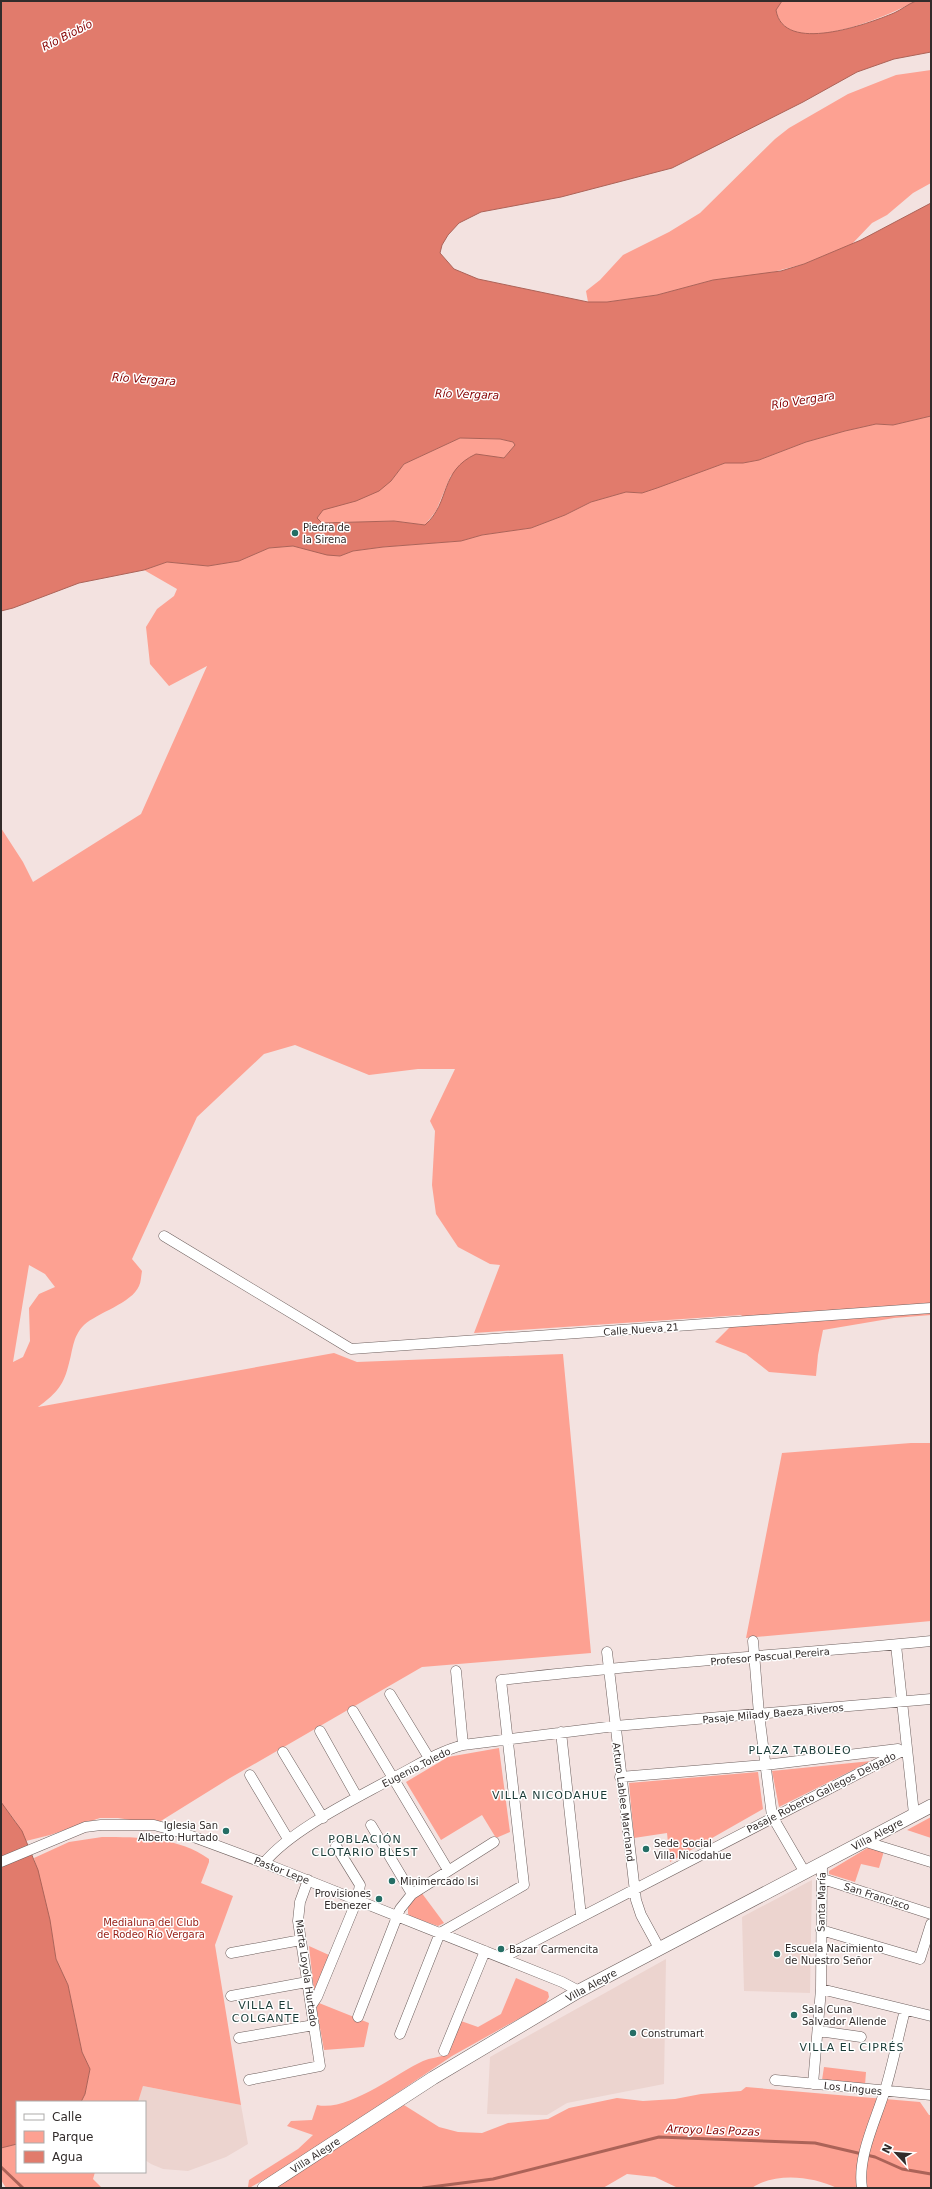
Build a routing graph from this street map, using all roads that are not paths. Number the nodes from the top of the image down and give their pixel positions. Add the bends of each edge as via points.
1 (164, 1236) dead end
2 (931, 1308) edge
3 (753, 1641) dead end
4 (931, 1641) edge
5 (896, 1644) junction
6 (607, 1652) dead end
7 (754, 1658) junction
8 (608, 1667) junction
9 (456, 1671) dead end
10 (390, 1694) dead end
11 (931, 1699) edge
12 (902, 1702) junction
13 (353, 1711) dead end
14 (759, 1714) junction
15 (615, 1726) junction
16 (320, 1732) dead end
17 (561, 1732) junction
18 (507, 1740) junction
19 (462, 1745) junction
20 (906, 1748) junction
21 (283, 1752) dead end
22 (429, 1758) junction
23 (765, 1765) junction
24 (250, 1775) dead end
25 (620, 1777) junction
26 (393, 1778) junction
27 (357, 1797) junction
28 (931, 1806) edge
29 (914, 1814) junction
30 (772, 1816) junction
31 (323, 1818) junction
32 (371, 1826) dead end
33 (288, 1839) junction
34 (494, 1842) dead end
35 (863, 1842) junction
36 (336, 1846) dead end
37 (1, 1862) edge
38 (264, 1862) junction
39 (931, 1862) edge
40 (822, 1863) junction
41 (448, 1870) junction
42 (804, 1871) junction
43 (823, 1879) junction
44 (308, 1880) junction
45 (635, 1887) junction
46 (412, 1894) junction
47 (356, 1900) junction
48 (931, 1914) edge
49 (398, 1916) junction
50 (580, 1916) junction
51 (931, 1924) edge
52 (821, 1930) junction
53 (440, 1933) junction
54 (301, 1940) junction
55 (659, 1948) junction
56 (485, 1951) junction
57 (231, 1953) dead end
58 (502, 1958) junction
59 (307, 1982) junction
60 (821, 1989) junction
61 (579, 1991) junction
62 (231, 1996) dead end
63 (311, 2006) junction
64 (905, 2010) junction
65 (930, 2015) edge
66 (358, 2017) dead end
67 (314, 2024) junction
68 (819, 2031) junction
69 (400, 2034) dead end
70 (861, 2037) dead end
71 (239, 2038) dead end
72 (444, 2051) dead end
73 (249, 2080) dead end
74 (775, 2080) dead end
75 (813, 2084) junction
76 (885, 2091) junction
77 (931, 2095) edge
78 (861, 2184) edge
79 (264, 2188) edge

1 - 2 street, Calle Nueva 21 via 351,1349
3 - 7 street
4 - 5 street, Profesor Pascual Pereira
5 - 7 street, Profesor Pascual Pereira
5 - 12 street
6 - 8 street, Arturo Lablee Marchand
7 - 8 street, Profesor Pascual Pereira
7 - 14 street
8 - 15 street, Arturo Lablee Marchand
8 - 18 street, Profesor Pascual Pereira via 501,1680
9 - 19 street
10 - 22 street
11 - 12 street, Pasaje Milady Baeza Riveros
12 - 14 street, Pasaje Milady Baeza Riveros
12 - 20 street
13 - 26 street
14 - 15 street, Pasaje Milady Baeza Riveros
14 - 23 street
15 - 17 street, Eugenio Toledo
15 - 25 street, Arturo Lablee Marchand
16 - 27 street
17 - 18 street, Eugenio Toledo
17 - 50 street
18 - 19 street, Eugenio Toledo
18 - 53 street via 524,1885
19 - 22 street, Eugenio Toledo
20 - 23 street
20 - 29 street
20 - 30 street, Pasaje Roberto Gallegos Delgado
21 - 31 street
22 - 26 street, Eugenio Toledo
23 - 25 street
23 - 30 street
24 - 33 street
25 - 45 street, Arturo Lablee Marchand
26 - 27 street, Eugenio Toledo
26 - 41 street
27 - 31 street, Eugenio Toledo
28 - 29 main road, Villa Alegre
29 - 35 main road, Villa Alegre
30 - 42 street
30 - 45 street, Pasaje Roberto Gallegos Delgado
31 - 33 street, Eugenio Toledo
32 - 46 street
33 - 38 street, Eugenio Toledo
34 - 41 street
35 - 39 street
35 - 40 main road, Villa Alegre
36 - 47 street via 360,1885
37 - 38 street, Pastor Lepe via 85,1827 102,1825 154,1825
38 - 44 street, Pastor Lepe
40 - 42 main road, Villa Alegre
40 - 43 street, Santa María
41 - 46 street
42 - 55 main road, Villa Alegre
43 - 48 street, San Francisco
43 - 52 street, Santa María
44 - 47 street, Pastor Lepe
44 - 54 street, Marta Loyola Hurtado via 298,1912
45 - 50 street, Pasaje Roberto Gallegos Delgado
45 - 55 street, Arturo Lablee Marchand via 641,1915
46 - 49 street via 400,1909
47 - 49 street, Pastor Lepe
47 - 63 street via 317,1997
49 - 53 street, Pastor Lepe
49 - 66 street
50 - 58 street, Pasaje Roberto Gallegos Delgado
51 - 52 street via 920,1959
52 - 60 street, Santa María
53 - 56 street, Pastor Lepe
53 - 69 street
54 - 57 street
54 - 59 street, Marta Loyola Hurtado
55 - 61 main road, Villa Alegre
56 - 58 street, Pastor Lepe
56 - 72 street
58 - 61 street, Pastor Lepe
59 - 62 street
59 - 63 street, Marta Loyola Hurtado
60 - 64 street
60 - 68 street, Santa María
61 - 79 main road, Villa Alegre via 433,2078
63 - 67 street, Marta Loyola Hurtado
64 - 65 street
64 - 76 street
67 - 71 street
67 - 73 street, Marta Loyola Hurtado via 320,2066
68 - 70 street
68 - 75 street, Santa María
74 - 75 street, Los Lingues
75 - 76 street, Los Lingues
76 - 77 street, Los Lingues
76 - 78 street via 867,2144

